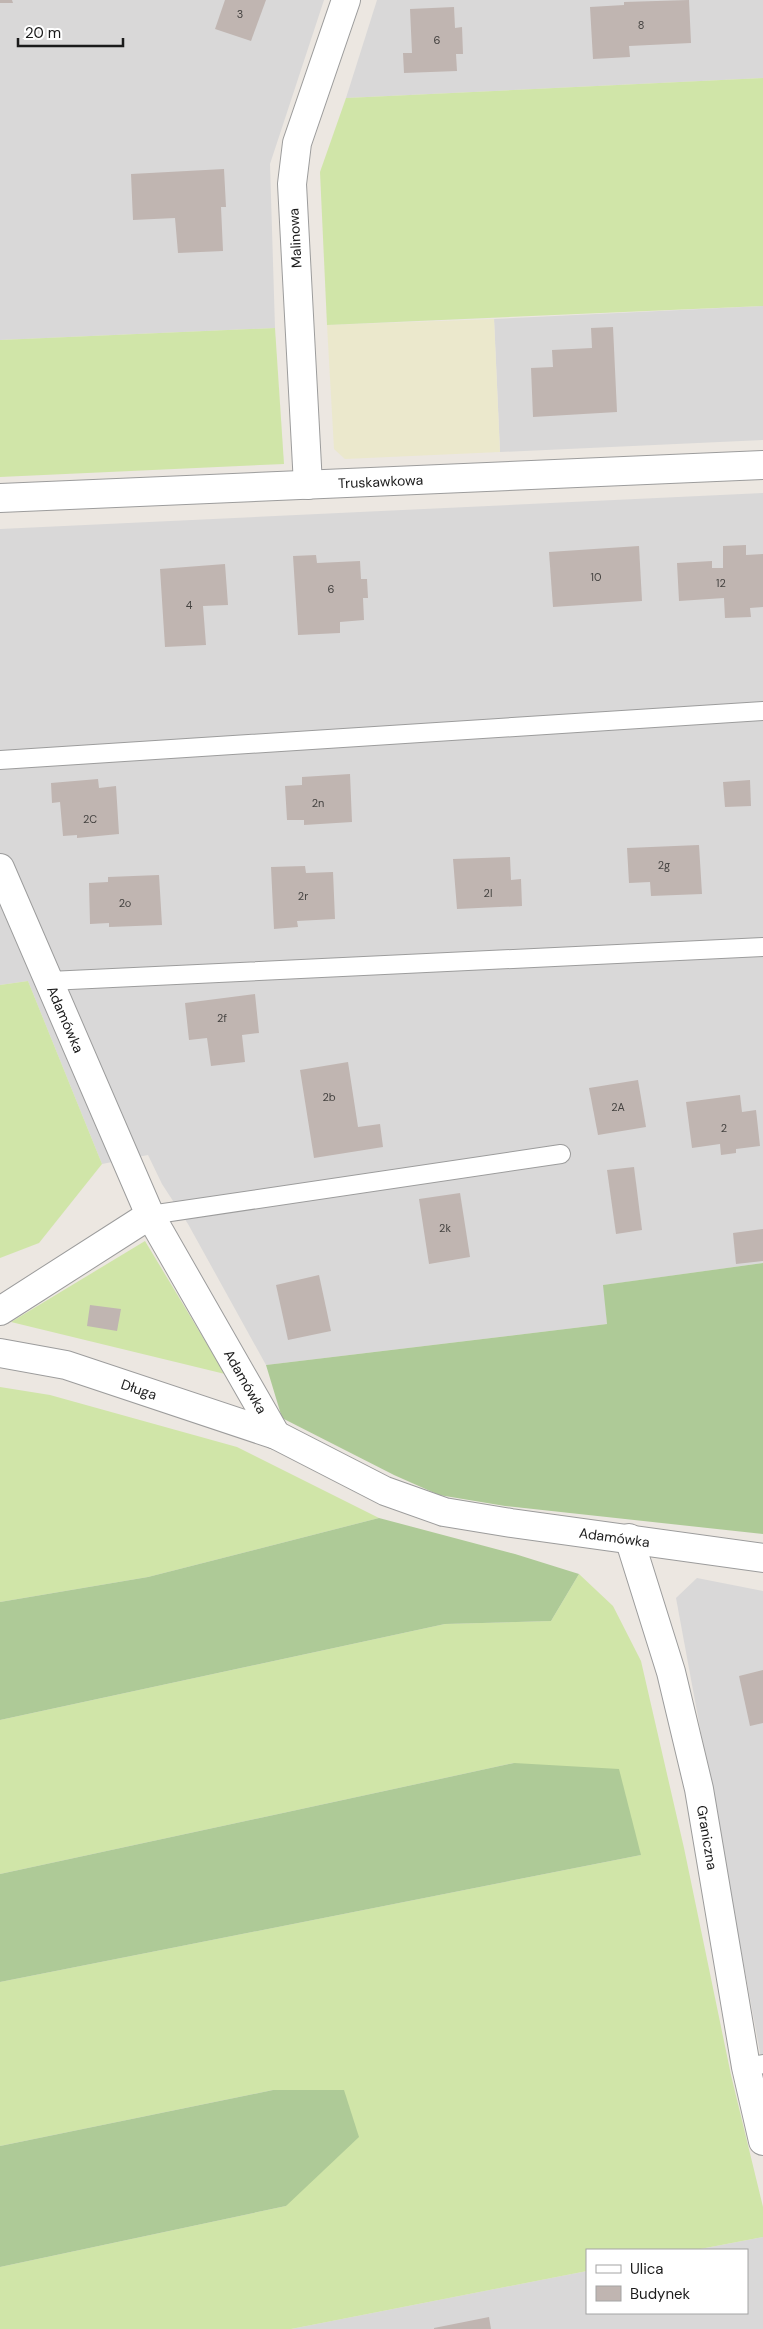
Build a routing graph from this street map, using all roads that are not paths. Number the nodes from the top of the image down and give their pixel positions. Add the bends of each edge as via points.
1 (346, 0) edge
2 (763, 465) edge
3 (308, 485) junction
4 (0, 498) edge
5 (763, 711) edge
6 (0, 760) edge
7 (0, 868) edge
8 (763, 947) edge
9 (49, 981) junction
10 (561, 1154) dead end
11 (150, 1215) junction
12 (0, 1311) edge
13 (0, 1353) edge
14 (276, 1435) junction
15 (630, 1538) junction
16 (763, 1558) edge
17 (754, 2066) edge
18 (763, 2141) edge

1 - 3 street, Malinowa via 297,143 292,184
2 - 3 street, Truskawkowa
3 - 4 street, Truskawkowa
5 - 6 lane
7 - 9 street, Adamówka
8 - 9 lane
9 - 11 street, Adamówka
10 - 11 lane
11 - 12 street
11 - 14 street, Adamówka
13 - 14 street, Długa via 66,1365
14 - 15 street, Adamówka via 385,1491 444,1512
15 - 16 street, Adamówka
15 - 17 street, Graniczna via 671,1672 699,1789
17 - 18 street, Graniczna

